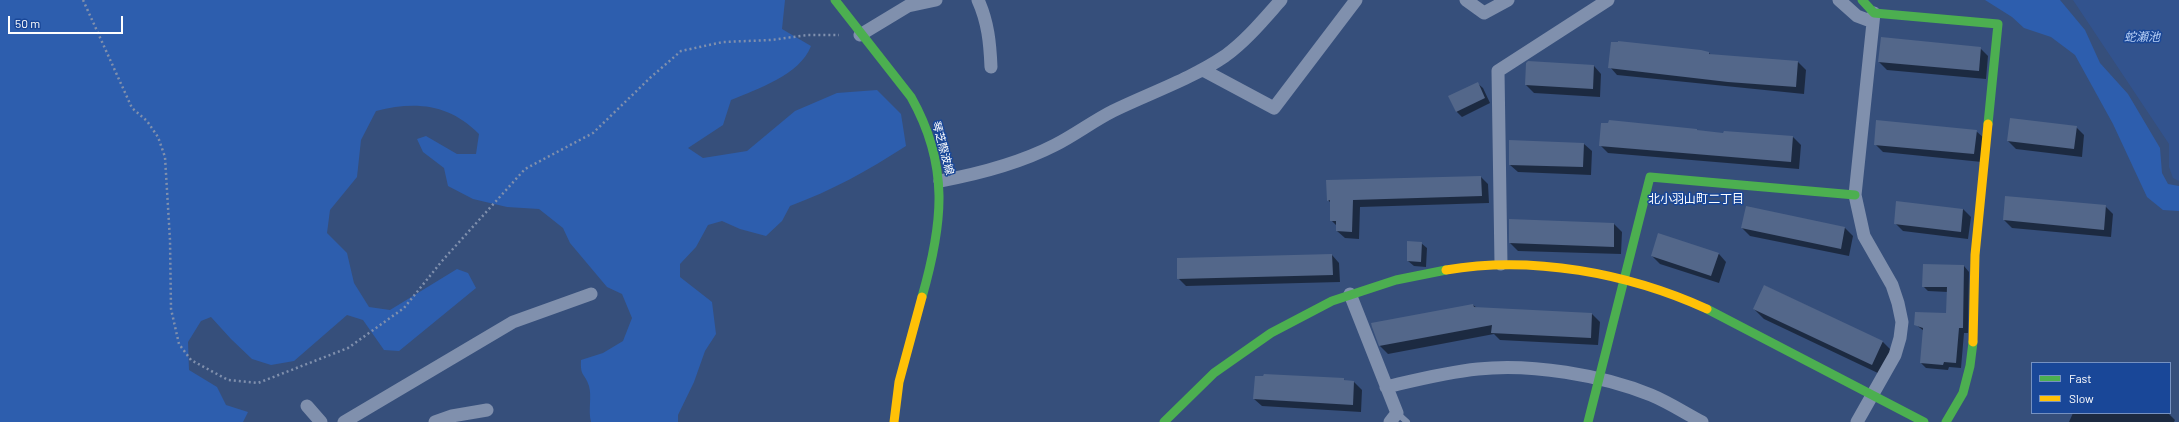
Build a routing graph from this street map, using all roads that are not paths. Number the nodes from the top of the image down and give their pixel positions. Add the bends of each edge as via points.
1 (835, 0) edge
2 (936, 0) edge
3 (978, 0) edge
4 (1280, 0) edge
5 (1356, 0) edge
6 (1466, 0) edge
7 (1508, 0) edge
8 (1608, 0) edge
9 (1839, 0) edge
10 (1862, 0) edge
11 (1873, 17) junction
12 (860, 35) junction
13 (991, 67) dead end
14 (1202, 70) junction
15 (940, 181) junction
16 (1855, 195) junction
17 (1501, 264) junction
18 (1625, 279) junction
19 (591, 294) dead end
20 (1350, 294) junction
21 (1598, 379) junction
22 (1386, 387) junction
23 (1871, 395) junction
24 (307, 406) dead end
25 (487, 410) dead end
26 (1394, 417) edge
27 (321, 422) edge
28 (344, 422) edge
29 (435, 422) edge
30 (894, 422) edge
31 (1164, 422) edge
32 (1407, 422) edge
33 (1588, 422) edge
34 (1702, 422) edge
35 (1857, 422) edge
36 (1924, 422) edge
37 (1946, 422) edge

1 - 12 street, 琴芝際波線
2 - 12 street via 908,6
3 - 13 street via 985,15 989,34
4 - 14 street via 1262,22 1226,55
5 - 14 street via 1274,108
6 - 7 street via 1484,13
8 - 17 street via 1498,71
9 - 11 street via 1857,16
10 - 11 street
11 - 16 street
11 - 37 street via 1998,24 1975,255 1970,366 1963,393
12 - 15 street, 琴芝際波線 via 900,80 914,102 926,126
14 - 15 street via 1112,112 1054,146 1019,160
15 - 30 street, 琴芝際波線 via 938,242 905,352
16 - 18 street via 1650,177
16 - 23 street via 1864,236 1892,285 1902,322 1895,355
17 - 18 street via 1561,267
17 - 20 street via 1453,268 1396,279
18 - 21 street
18 - 23 street via 1698,305
19 - 28 street via 512,322
20 - 22 street
20 - 31 street via 1300,315 1258,340 1202,382
21 - 22 street via 1522,367 1479,368
21 - 33 street
21 - 34 street via 1651,395
22 - 26 street
23 - 35 street
23 - 36 street
24 - 27 street
25 - 29 street via 452,416
26 - 32 lane

